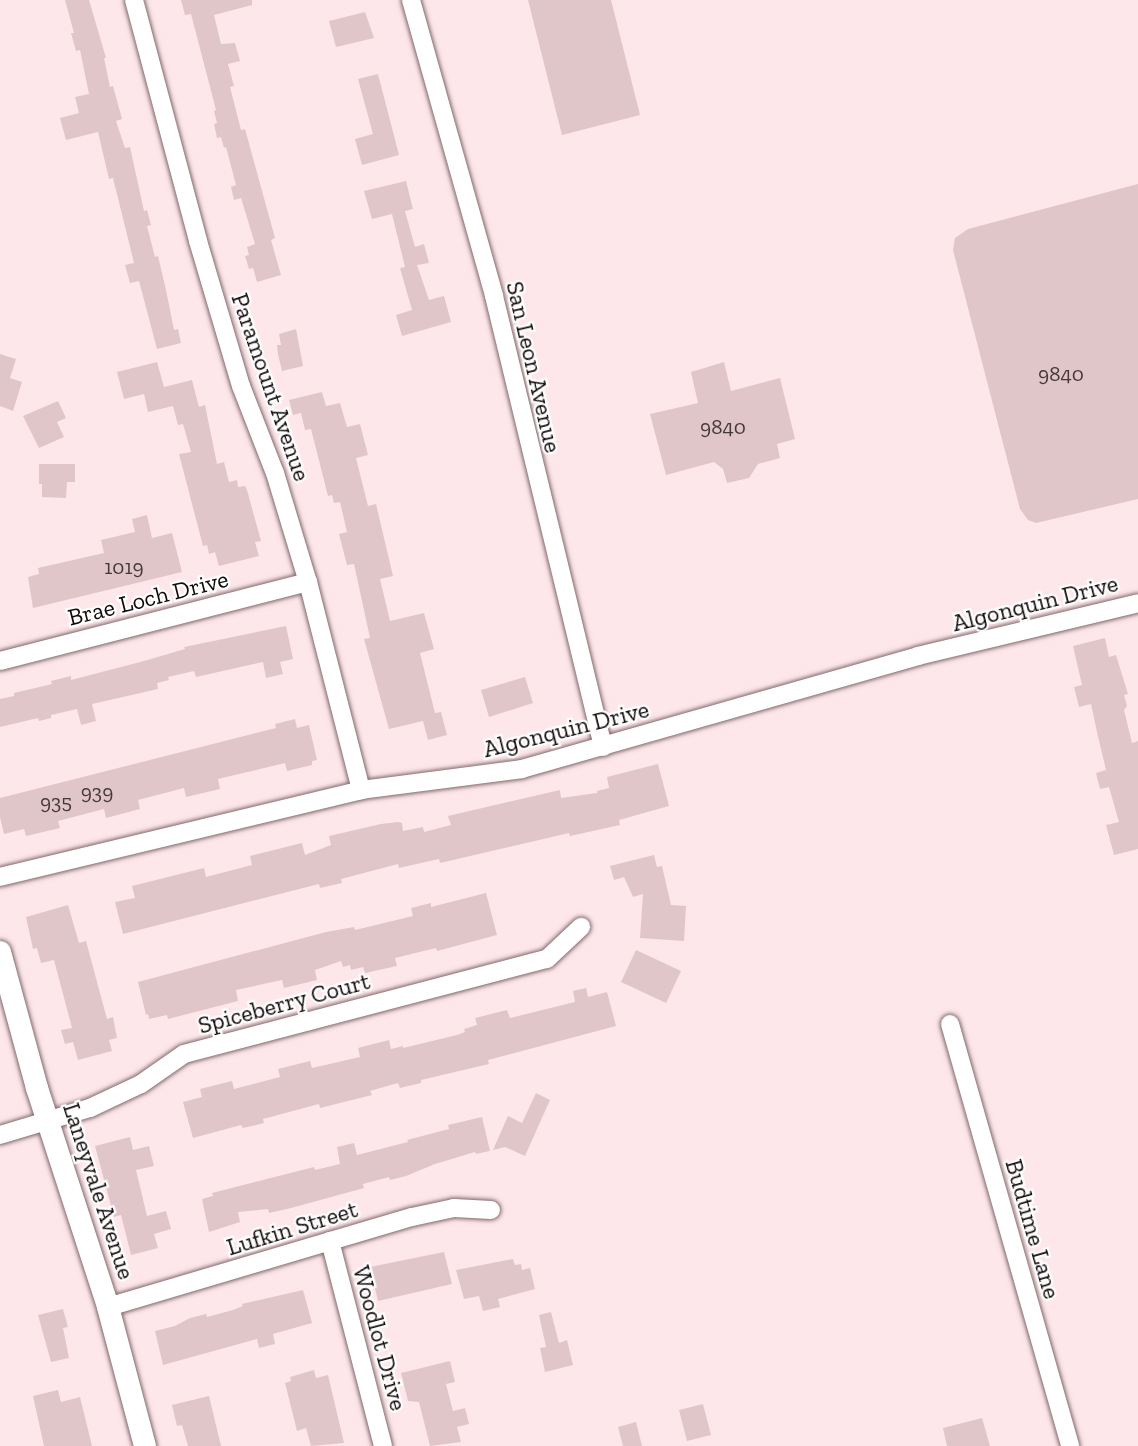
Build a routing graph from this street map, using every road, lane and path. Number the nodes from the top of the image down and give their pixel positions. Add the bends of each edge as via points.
1 (134, 0) edge
2 (411, 0) edge
3 (308, 582) junction
4 (1138, 603) edge
5 (0, 661) edge
6 (603, 747) junction
7 (362, 790) junction
8 (0, 877) edge
9 (580, 927) dead end
10 (0, 952) edge
11 (950, 1024) dead end
12 (49, 1121) junction
13 (0, 1134) edge
14 (491, 1210) dead end
15 (330, 1241) junction
16 (108, 1307) junction
17 (145, 1446) edge
18 (383, 1446) edge
19 (1070, 1446) edge

1 - 3 street, Paramount Avenue via 241,386 275,473
2 - 6 street, San Leon Avenue via 494,296
3 - 5 street, Brae Loch Drive
3 - 7 street, Paramount Avenue
4 - 6 street, Algonquin Drive via 918,656
6 - 7 street, Algonquin Drive via 522,769
7 - 8 street, Algonquin Drive
9 - 12 street, Spiceberry Court via 547,959 184,1054 141,1084 90,1108
10 - 12 street, Laneyvale Avenue
11 - 19 street, Budtime Lane
12 - 13 street, Spiceberry Court
12 - 16 street, Laneyvale Avenue
14 - 15 street, Lufkin Street via 454,1208
15 - 16 street, Lufkin Street
15 - 18 street, Woodlot Drive
16 - 17 street, Laneyvale Avenue

